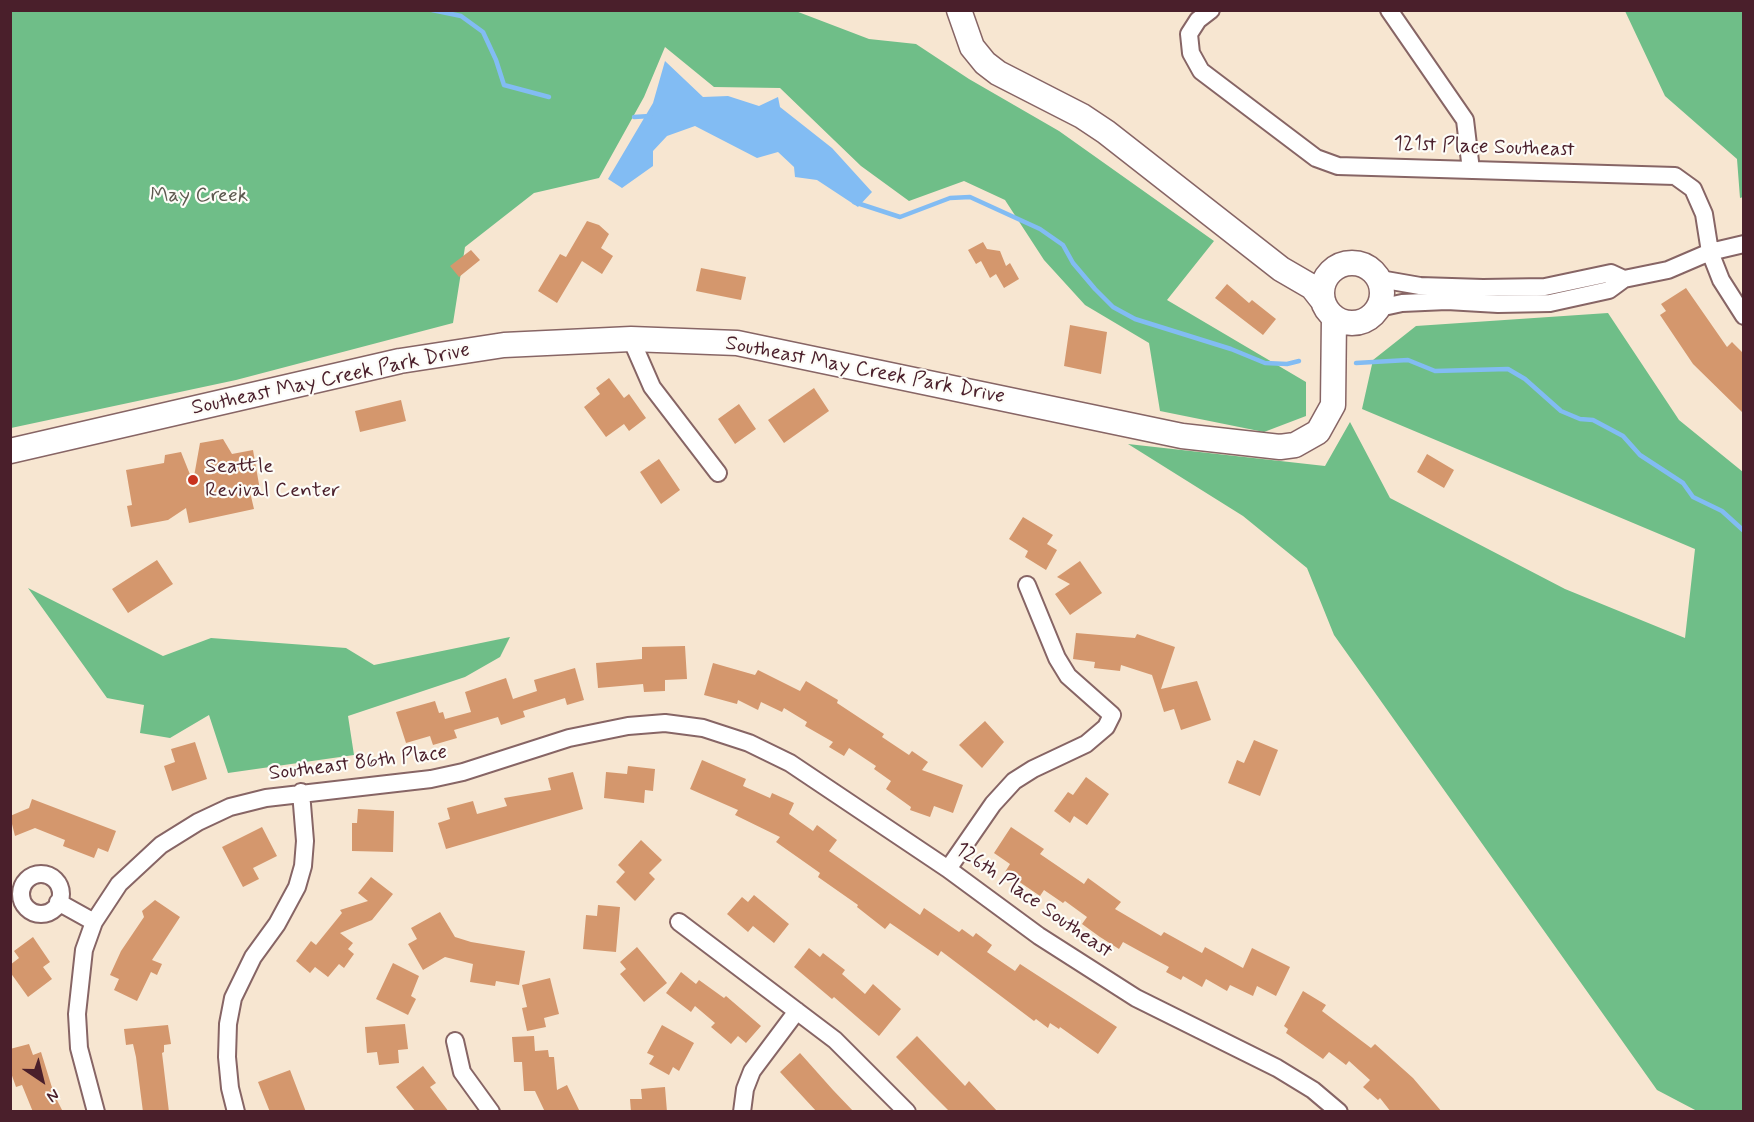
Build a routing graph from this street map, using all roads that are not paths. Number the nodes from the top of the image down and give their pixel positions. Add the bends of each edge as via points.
1 (959, 10) edge
2 (1211, 10) edge
3 (1389, 10) edge
4 (1471, 170) junction
5 (1743, 244) edge
6 (1710, 252) junction
7 (1266, 257) junction
8 (1337, 266) junction
9 (1380, 279) junction
10 (1624, 279) junction
11 (1329, 309) junction
12 (1371, 314) junction
13 (1743, 316) edge
14 (631, 339) junction
15 (1335, 392) junction
16 (10, 451) edge
17 (718, 473) dead end
18 (1027, 585) dead end
19 (703, 728) joint
20 (301, 792) junction
21 (948, 869) junction
22 (58, 902) dead end
23 (94, 922) junction
24 (679, 922) dead end
25 (797, 1011) junction
26 (455, 1041) dead end
27 (96, 1112) edge
28 (236, 1112) edge
29 (491, 1112) edge
30 (742, 1112) edge
31 (908, 1112) edge
32 (1339, 1112) edge

1 - 7 street via 972,47 985,63 1082,116
2 - 4 street, 121st Place Southeast via 1189,34 1191,53 1201,71 1316,158 1338,166
3 - 4 street via 1465,120
4 - 6 street, 121st Place Southeast via 1675,176 1693,189 1704,214
5 - 6 street
6 - 10 street via 1668,270
6 - 13 street, 121st Place Southeast via 1721,280
7 - 8 street via 1317,268
7 - 11 street via 1312,287
8 - 9 street via 1356,262 1366,265
8 - 11 street via 1324,281
9 - 10 street via 1420,286 1483,288 1545,287 1611,273
9 - 12 street via 1382,298
10 - 12 street via 1609,290 1550,303 1402,303
11 - 12 street via 1354,323
11 - 15 street, Southeast May Creek Park Drive
12 - 15 street, Southeast May Creek Park Drive via 1352,337
14 - 15 street, Southeast May Creek Park Drive via 758,346 1182,436 1267,447 1295,445 1318,432 1333,405
14 - 16 street, Southeast May Creek Park Drive via 504,345 400,361
14 - 17 street via 652,387
18 - 21 street via 1068,676 1112,715 1106,727 1086,744 1014,781
19 - 20 street, Southeast 86th Place via 665,723 628,726 569,738 431,779
19 - 21 street, 126th Place Southeast via 749,743 790,763
20 - 23 street, Southeast 86th Place via 230,807 198,822 141,861 119,884
20 - 28 street via 305,842 297,887 260,945 233,998 227,1057
21 - 32 street, 126th Place Southeast via 1039,936 1136,998 1277,1068
22 - 23 street
23 - 27 street, Southeast 86th Place via 84,950 77,1014 79,1048
24 - 25 street
25 - 30 street via 752,1071
25 - 31 street via 836,1040
26 - 29 street via 462,1072

